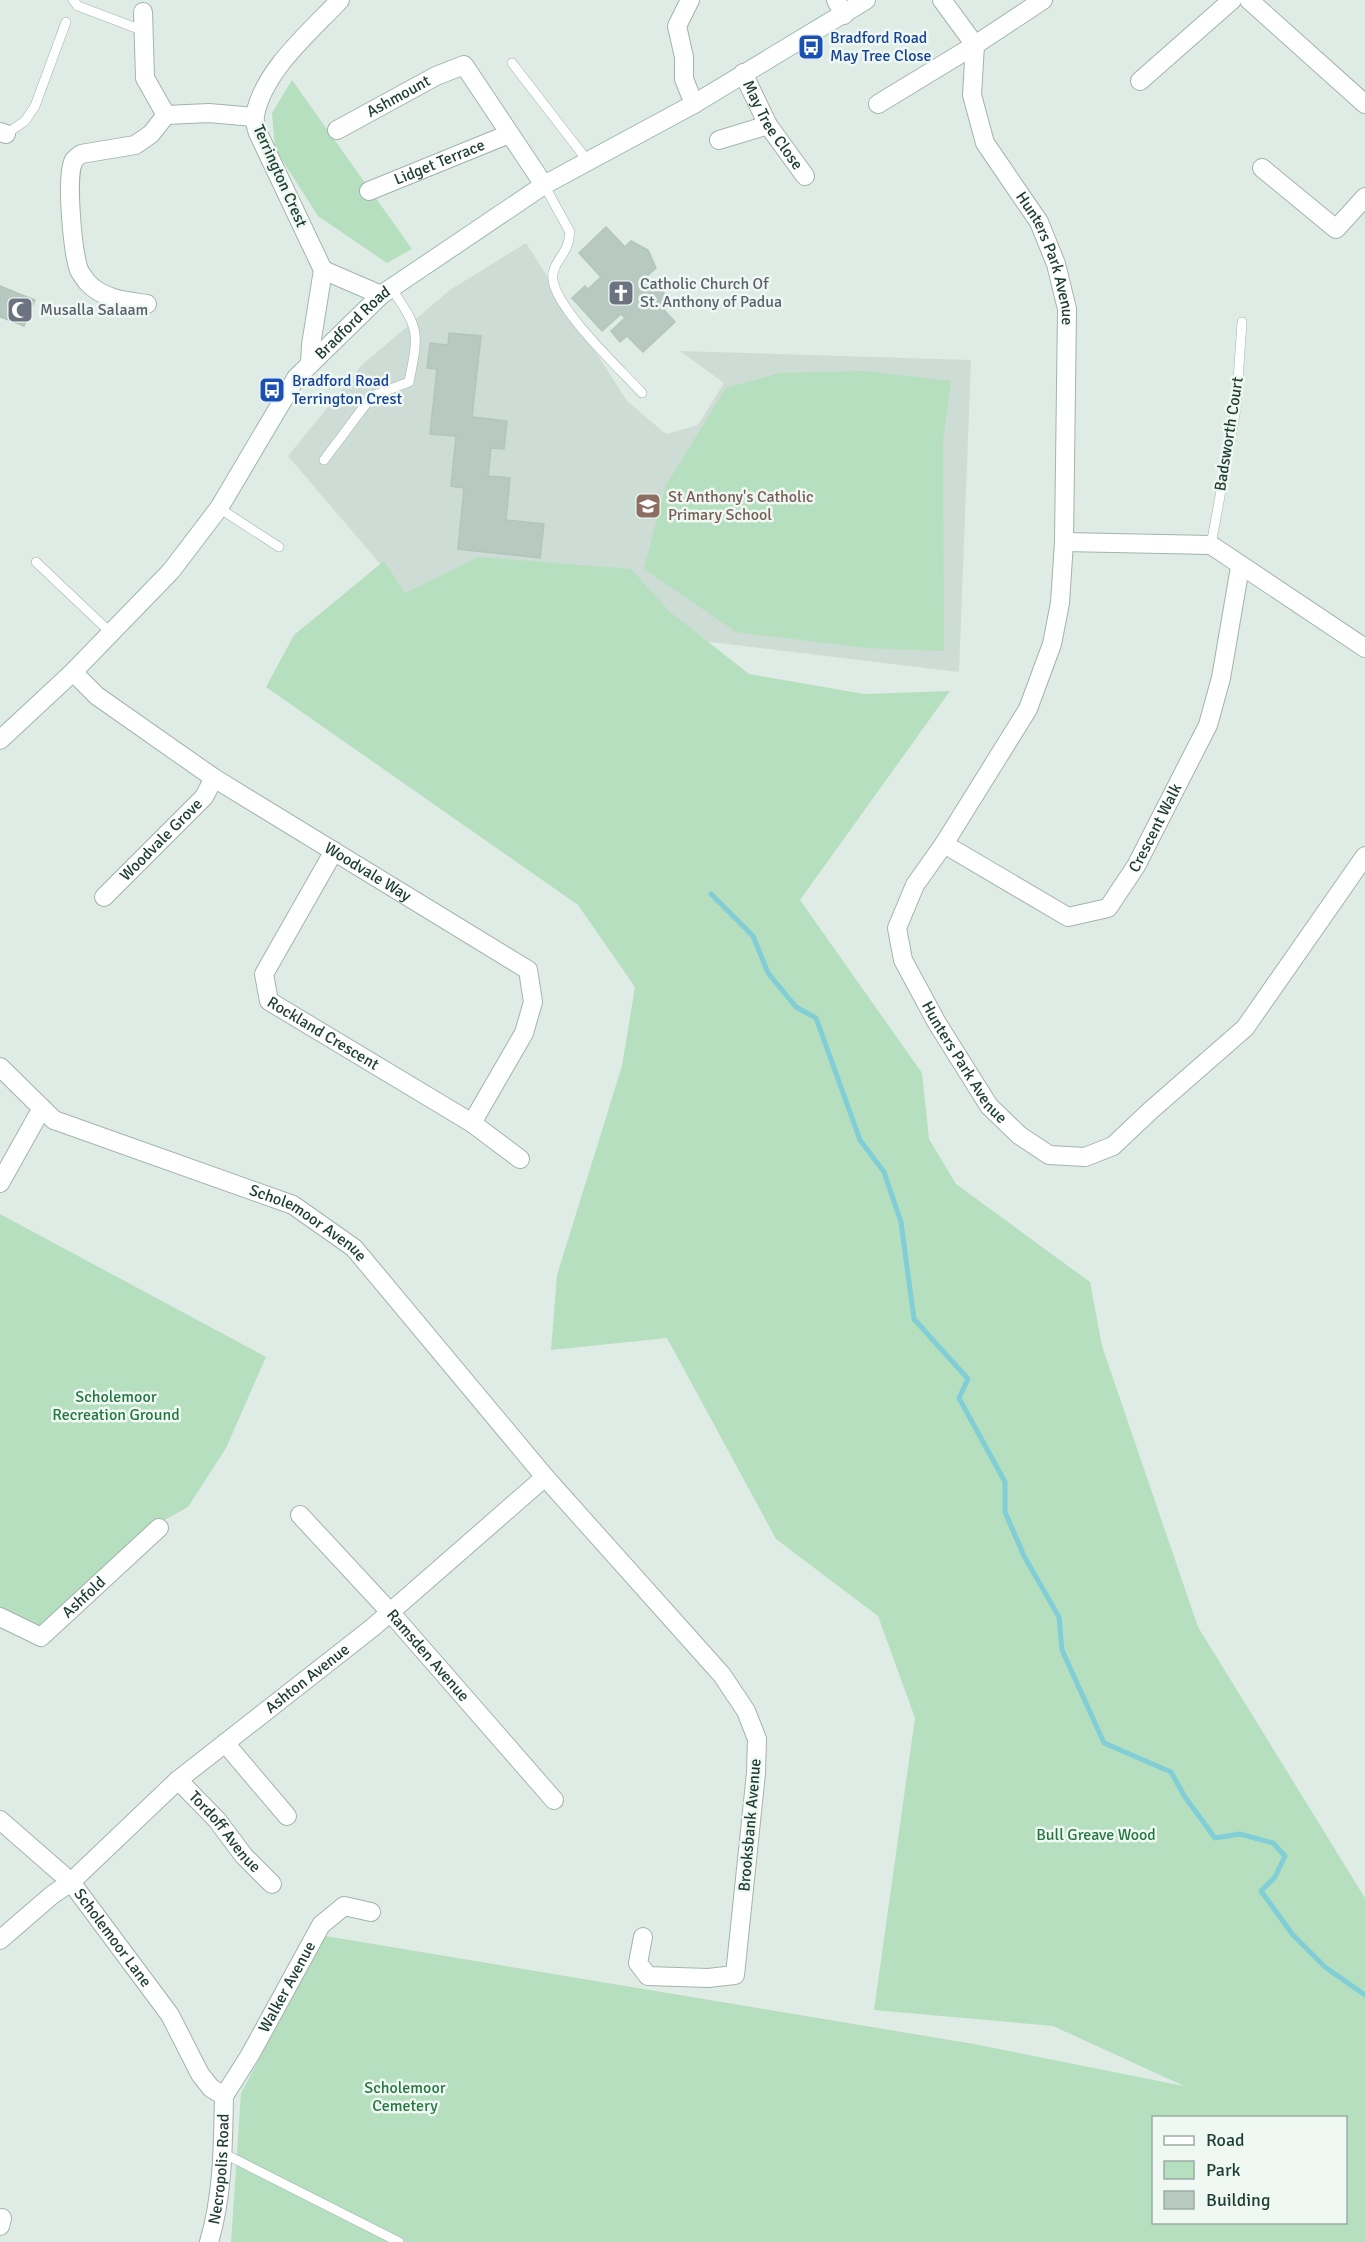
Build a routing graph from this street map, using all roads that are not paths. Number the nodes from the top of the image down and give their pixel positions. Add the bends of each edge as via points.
1 (73, 0) edge
2 (340, 0) edge
3 (690, 0) edge
4 (866, 0) edge
5 (942, 0) edge
6 (1043, 0) edge
7 (1232, 0) edge
8 (1249, 0) edge
9 (840, 7) edge
10 (143, 12) dead end
11 (66, 22) dead end
12 (144, 31) junction
13 (975, 45) junction
14 (512, 63) dead end
15 (743, 73) junction
16 (1140, 81) dead end
17 (694, 104) junction
18 (878, 104) dead end
19 (1365, 104) edge
20 (166, 115) junction
21 (254, 117) junction
22 (768, 125) junction
23 (336, 130) dead end
24 (3, 133) edge
25 (509, 134) junction
26 (719, 140) dead end
27 (587, 160) junction
28 (1262, 168) dead end
29 (805, 176) dead end
30 (544, 185) junction
31 (369, 190) dead end
32 (1365, 197) edge
33 (323, 270) junction
34 (386, 291) junction
35 (147, 304) dead end
36 (1242, 322) dead end
37 (310, 364) junction
38 (642, 393) dead end
39 (324, 460) dead end
40 (219, 508) junction
41 (1064, 542) junction
42 (1211, 545) junction
43 (279, 547) dead end
44 (36, 562) dead end
45 (1240, 567) junction
46 (111, 633) junction
47 (1365, 648) edge
48 (74, 672) junction
49 (0, 740) edge
50 (214, 778) junction
51 (944, 844) junction
52 (334, 851) junction
53 (1365, 856) edge
54 (104, 897) dead end
55 (0, 1067) edge
56 (42, 1108) junction
57 (472, 1123) junction
58 (520, 1159) dead end
59 (0, 1183) edge
60 (545, 1477) junction
61 (300, 1515) dead end
62 (159, 1528) dead end
63 (390, 1612) junction
64 (0, 1617) edge
65 (225, 1743) junction
66 (178, 1780) junction
67 (554, 1800) dead end
68 (287, 1816) dead end
69 (0, 1820) edge
70 (71, 1882) junction
71 (272, 1884) dead end
72 (371, 1912) dead end
73 (643, 1936) dead end
74 (0, 1940) edge
75 (224, 2096) junction
76 (223, 2153) junction
77 (209, 2242) edge
78 (399, 2242) edge

1 - 12 lane via 78,6
2 - 21 street, Terrington Crest via 284,59 262,95
3 - 17 street via 677,26 684,79
4 - 9 street, Bradford Road
5 - 13 street
6 - 13 street
7 - 16 street
8 - 19 street
9 - 15 street, Bradford Road
10 - 12 street
11 - 24 lane via 35,106 25,121
12 - 20 street via 146,78
13 - 18 street
13 - 41 street, Hunters Park Avenue via 972,95 985,143 1039,222 1056,264 1067,309
14 - 27 lane
15 - 17 street, Bradford Road
15 - 22 street, May Tree Close
17 - 27 street, Bradford Road
20 - 21 street
20 - 35 street via 151,134 135,145 81,154 74,160 72,173 70,216 80,271 88,284 100,292 120,301
21 - 33 street, Terrington Crest
22 - 26 street
22 - 29 street, May Tree Close
23 - 25 street, Ashmount via 464,65
25 - 30 street
25 - 31 street, Lidget Terrace
27 - 30 street, Bradford Road
28 - 32 street via 1336,229
30 - 34 street, Bradford Road
30 - 38 lane via 570,232 552,279 560,298 575,320
33 - 34 street
33 - 37 street
34 - 37 street, Bradford Road
34 - 39 lane via 411,318 417,340 409,382 372,396
36 - 42 lane, Badsworth Court via 1236,409
37 - 40 street, Bradford Road via 297,378
40 - 43 lane
40 - 46 street, Bradford Road via 171,571
41 - 42 street
41 - 51 street, Hunters Park Avenue via 1060,603 1052,644 1028,709
42 - 45 street
44 - 46 lane
45 - 47 street
45 - 51 street, Crescent Walk via 1221,678 1208,725 1136,866 1108,908 1068,917
46 - 48 street, Bradford Road
48 - 49 street, Bradford Road
48 - 50 street, Woodvale Way via 97,696
50 - 52 street, Woodvale Way
50 - 54 street, Woodvale Grove via 204,797
51 - 53 street, Hunters Park Avenue via 915,885 897,928 903,960 988,1106 1018,1135 1049,1155 1085,1157 1113,1146 1245,1028
52 - 57 street, Woodvale Way via 528,970 533,1002 524,1033
52 - 57 street, Rockland Crescent via 264,974 269,1001
55 - 56 street, Scholemoor Avenue
56 - 59 street
56 - 60 street, Scholemoor Avenue via 54,1120 293,1205 354,1248
57 - 58 street, Rockland Crescent
60 - 63 street, Ashton Avenue
60 - 73 street, Brooksbank Avenue via 722,1675 746,1711 757,1739 735,1975 648,1976 638,1963
61 - 63 street, Ramsden Avenue
62 - 64 street, Ashfold via 40,1637
63 - 65 street, Ashton Avenue
63 - 67 street, Ramsden Avenue
65 - 66 street, Ashton Avenue
65 - 68 street
66 - 70 street, Ashton Avenue
66 - 71 street, Tordoff Avenue
69 - 70 street, Scholemoor Lane
70 - 74 street, Ashton Avenue
70 - 75 street, Scholemoor Lane via 170,2015 200,2074
72 - 75 street, Walker Avenue via 344,1906 321,1926
75 - 76 street, Necropolis Road
76 - 77 street, Necropolis Road
76 - 78 lane

